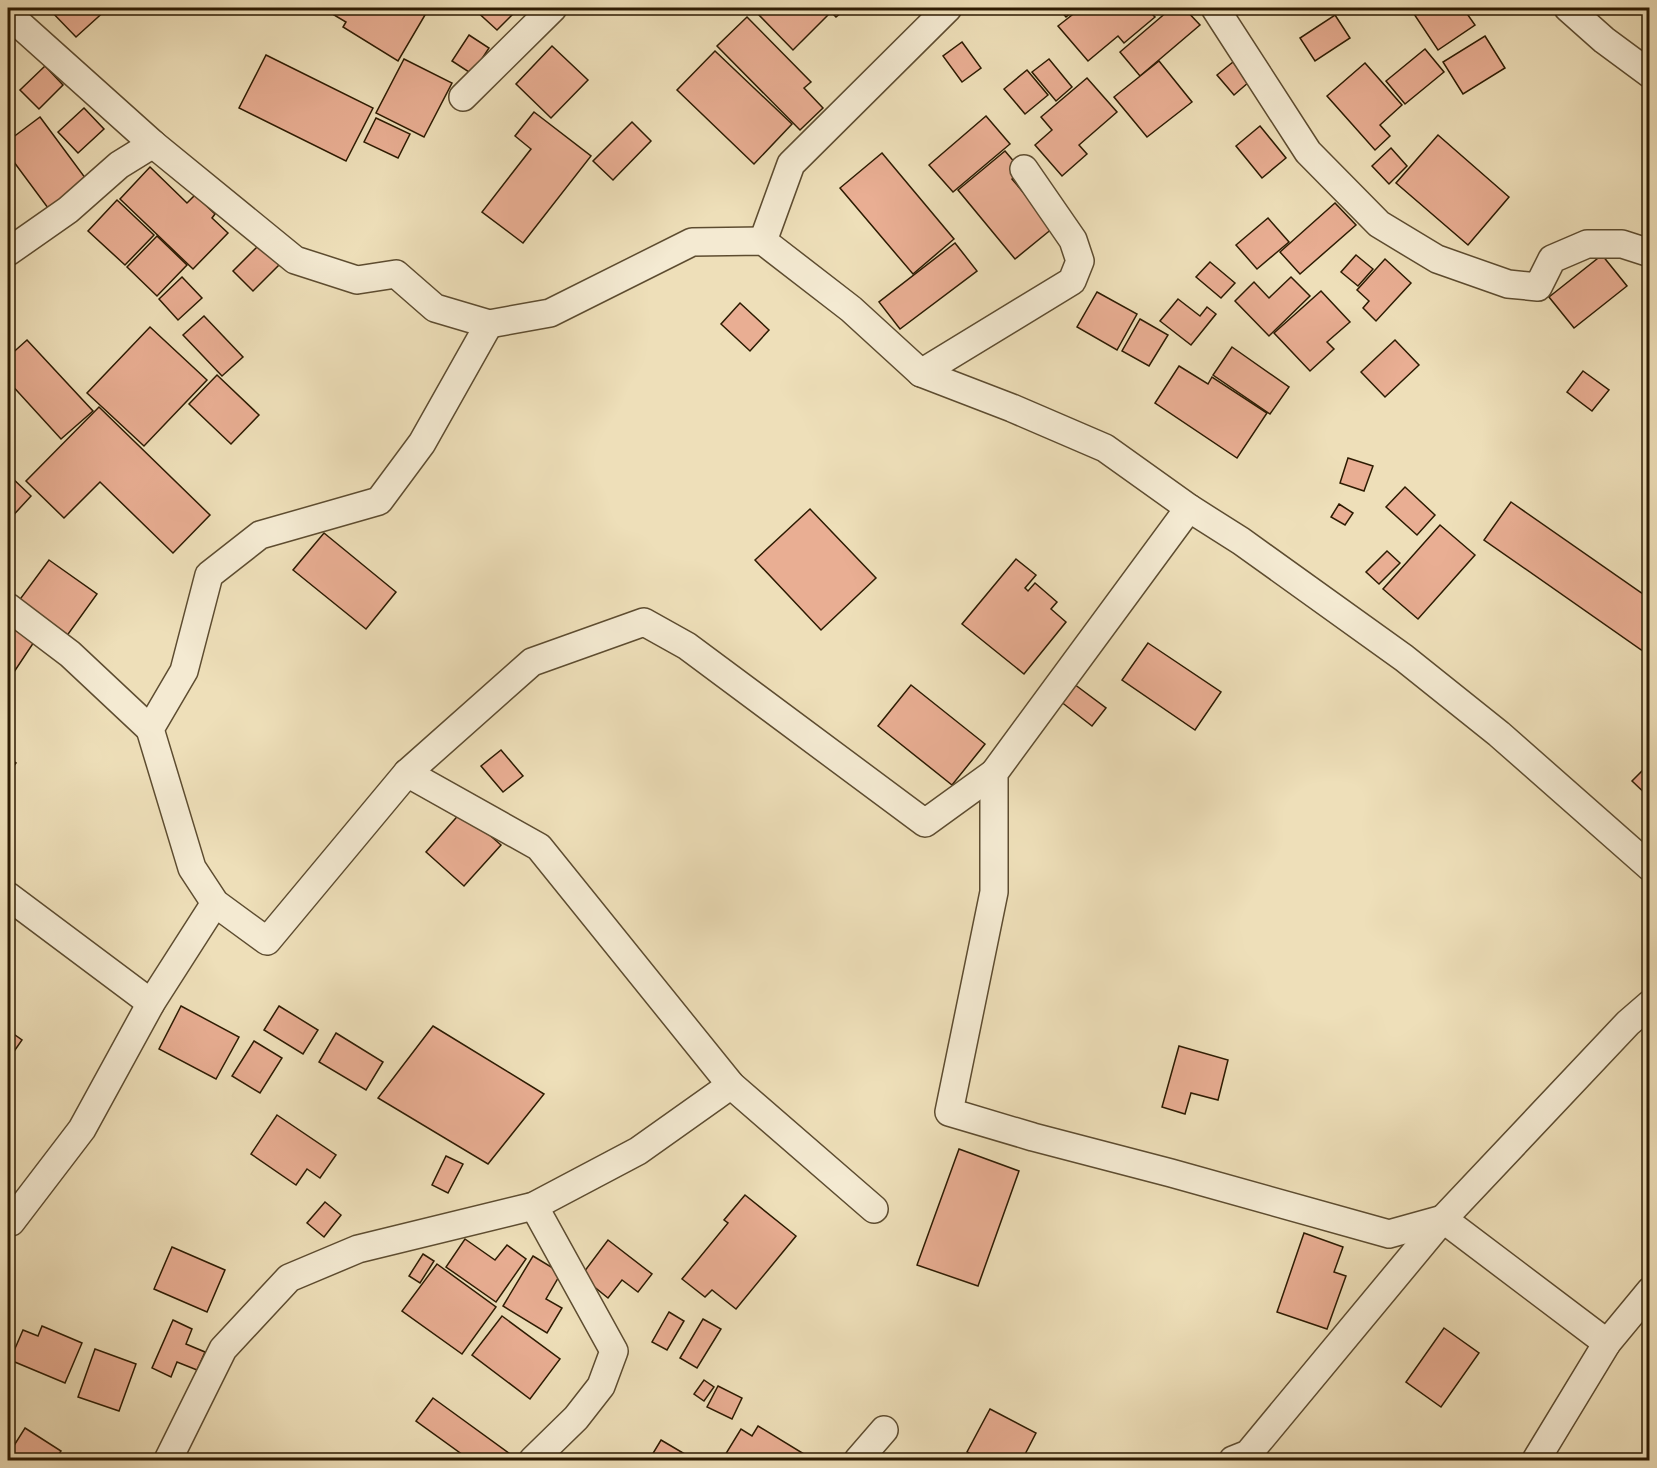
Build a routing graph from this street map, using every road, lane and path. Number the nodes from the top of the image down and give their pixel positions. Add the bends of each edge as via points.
1 (553, 8) edge
2 (948, 8) edge
3 (1215, 8) edge
4 (1568, 8) edge
5 (8, 14) edge
6 (1650, 74) edge
7 (464, 97) dead end
8 (153, 144) junction
9 (1024, 169) dead end
10 (763, 241) junction
11 (8, 252) edge
12 (1650, 253) edge
13 (489, 324) junction
14 (921, 373) junction
15 (1189, 508) junction
16 (8, 607) edge
17 (150, 729) junction
18 (407, 773) junction
19 (994, 773) junction
20 (1650, 867) edge
21 (8, 896) edge
22 (215, 903) junction
23 (151, 1003) junction
24 (1650, 1004) edge
25 (731, 1085) junction
26 (534, 1206) junction
27 (874, 1209) dead end
28 (1443, 1219) junction
29 (9, 1224) edge
30 (1650, 1291) edge
31 (1607, 1343) junction
32 (884, 1430) dead end
33 (168, 1461) edge
34 (533, 1461) edge
35 (858, 1461) edge
36 (1233, 1461) edge
37 (1536, 1461) edge

1 - 7 street
2 - 10 street via 791,164
3 - 12 street via 1308,152 1379,224 1437,259 1508,284 1538,287 1552,259 1587,244 1622,244
4 - 6 street
5 - 8 street
8 - 11 street via 119,165 68,210
8 - 13 street via 295,260 357,280 396,274 435,308
9 - 14 street via 1074,240 1080,261 1072,281
10 - 13 street via 692,242 550,313
10 - 14 street via 851,309
13 - 17 street via 422,443 379,501 260,535 209,575 184,671
14 - 15 street via 1105,448
15 - 19 street
15 - 20 street via 1404,658 1499,734
16 - 17 street via 70,654
17 - 22 street via 192,868
18 - 19 street via 532,662 644,622 687,646 925,823
18 - 22 street via 267,941
18 - 25 street via 539,847
19 - 28 street via 994,892 949,1112 1389,1234
21 - 23 street
22 - 23 street
23 - 29 street via 82,1129
24 - 28 street
25 - 26 street via 638,1151
25 - 27 street
26 - 33 street via 358,1250 289,1278 223,1349
26 - 34 street via 614,1351 601,1386
28 - 31 street
28 - 36 street via 1248,1454
30 - 31 street
31 - 37 street
32 - 35 street

